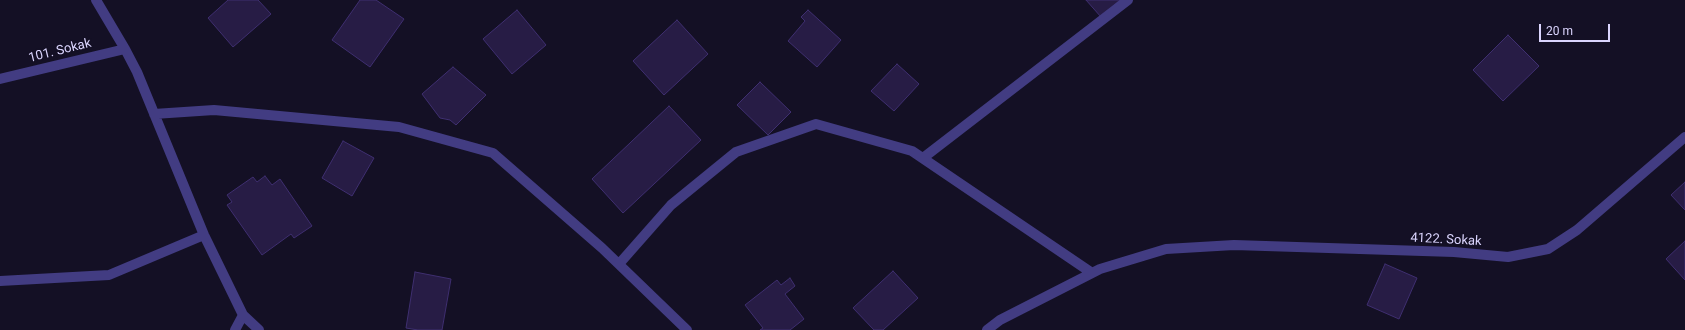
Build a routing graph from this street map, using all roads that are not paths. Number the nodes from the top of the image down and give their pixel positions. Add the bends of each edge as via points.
1 (96, 0) edge
2 (1128, 0) edge
3 (125, 49) junction
4 (0, 79) edge
5 (154, 114) junction
6 (1685, 137) edge
7 (923, 158) junction
8 (204, 235) junction
9 (619, 264) junction
10 (1092, 273) junction
11 (0, 280) edge
12 (243, 315) junction
13 (234, 330) edge
14 (259, 330) edge
15 (687, 330) edge
16 (987, 330) edge

1 - 3 street
2 - 7 street
3 - 4 street, 101. Sokak
3 - 5 street
5 - 8 street
5 - 9 street via 214,110 399,127 493,153
6 - 10 street, 4122. Sokak via 1577,230 1548,249 1508,257 1454,252 1234,244 1166,249
7 - 9 street via 912,151 816,124 736,152 671,205
7 - 10 street
8 - 11 street via 109,275
8 - 12 street
9 - 15 street
10 - 16 street, 4122. Sokak via 1000,320
12 - 13 street
12 - 14 street

